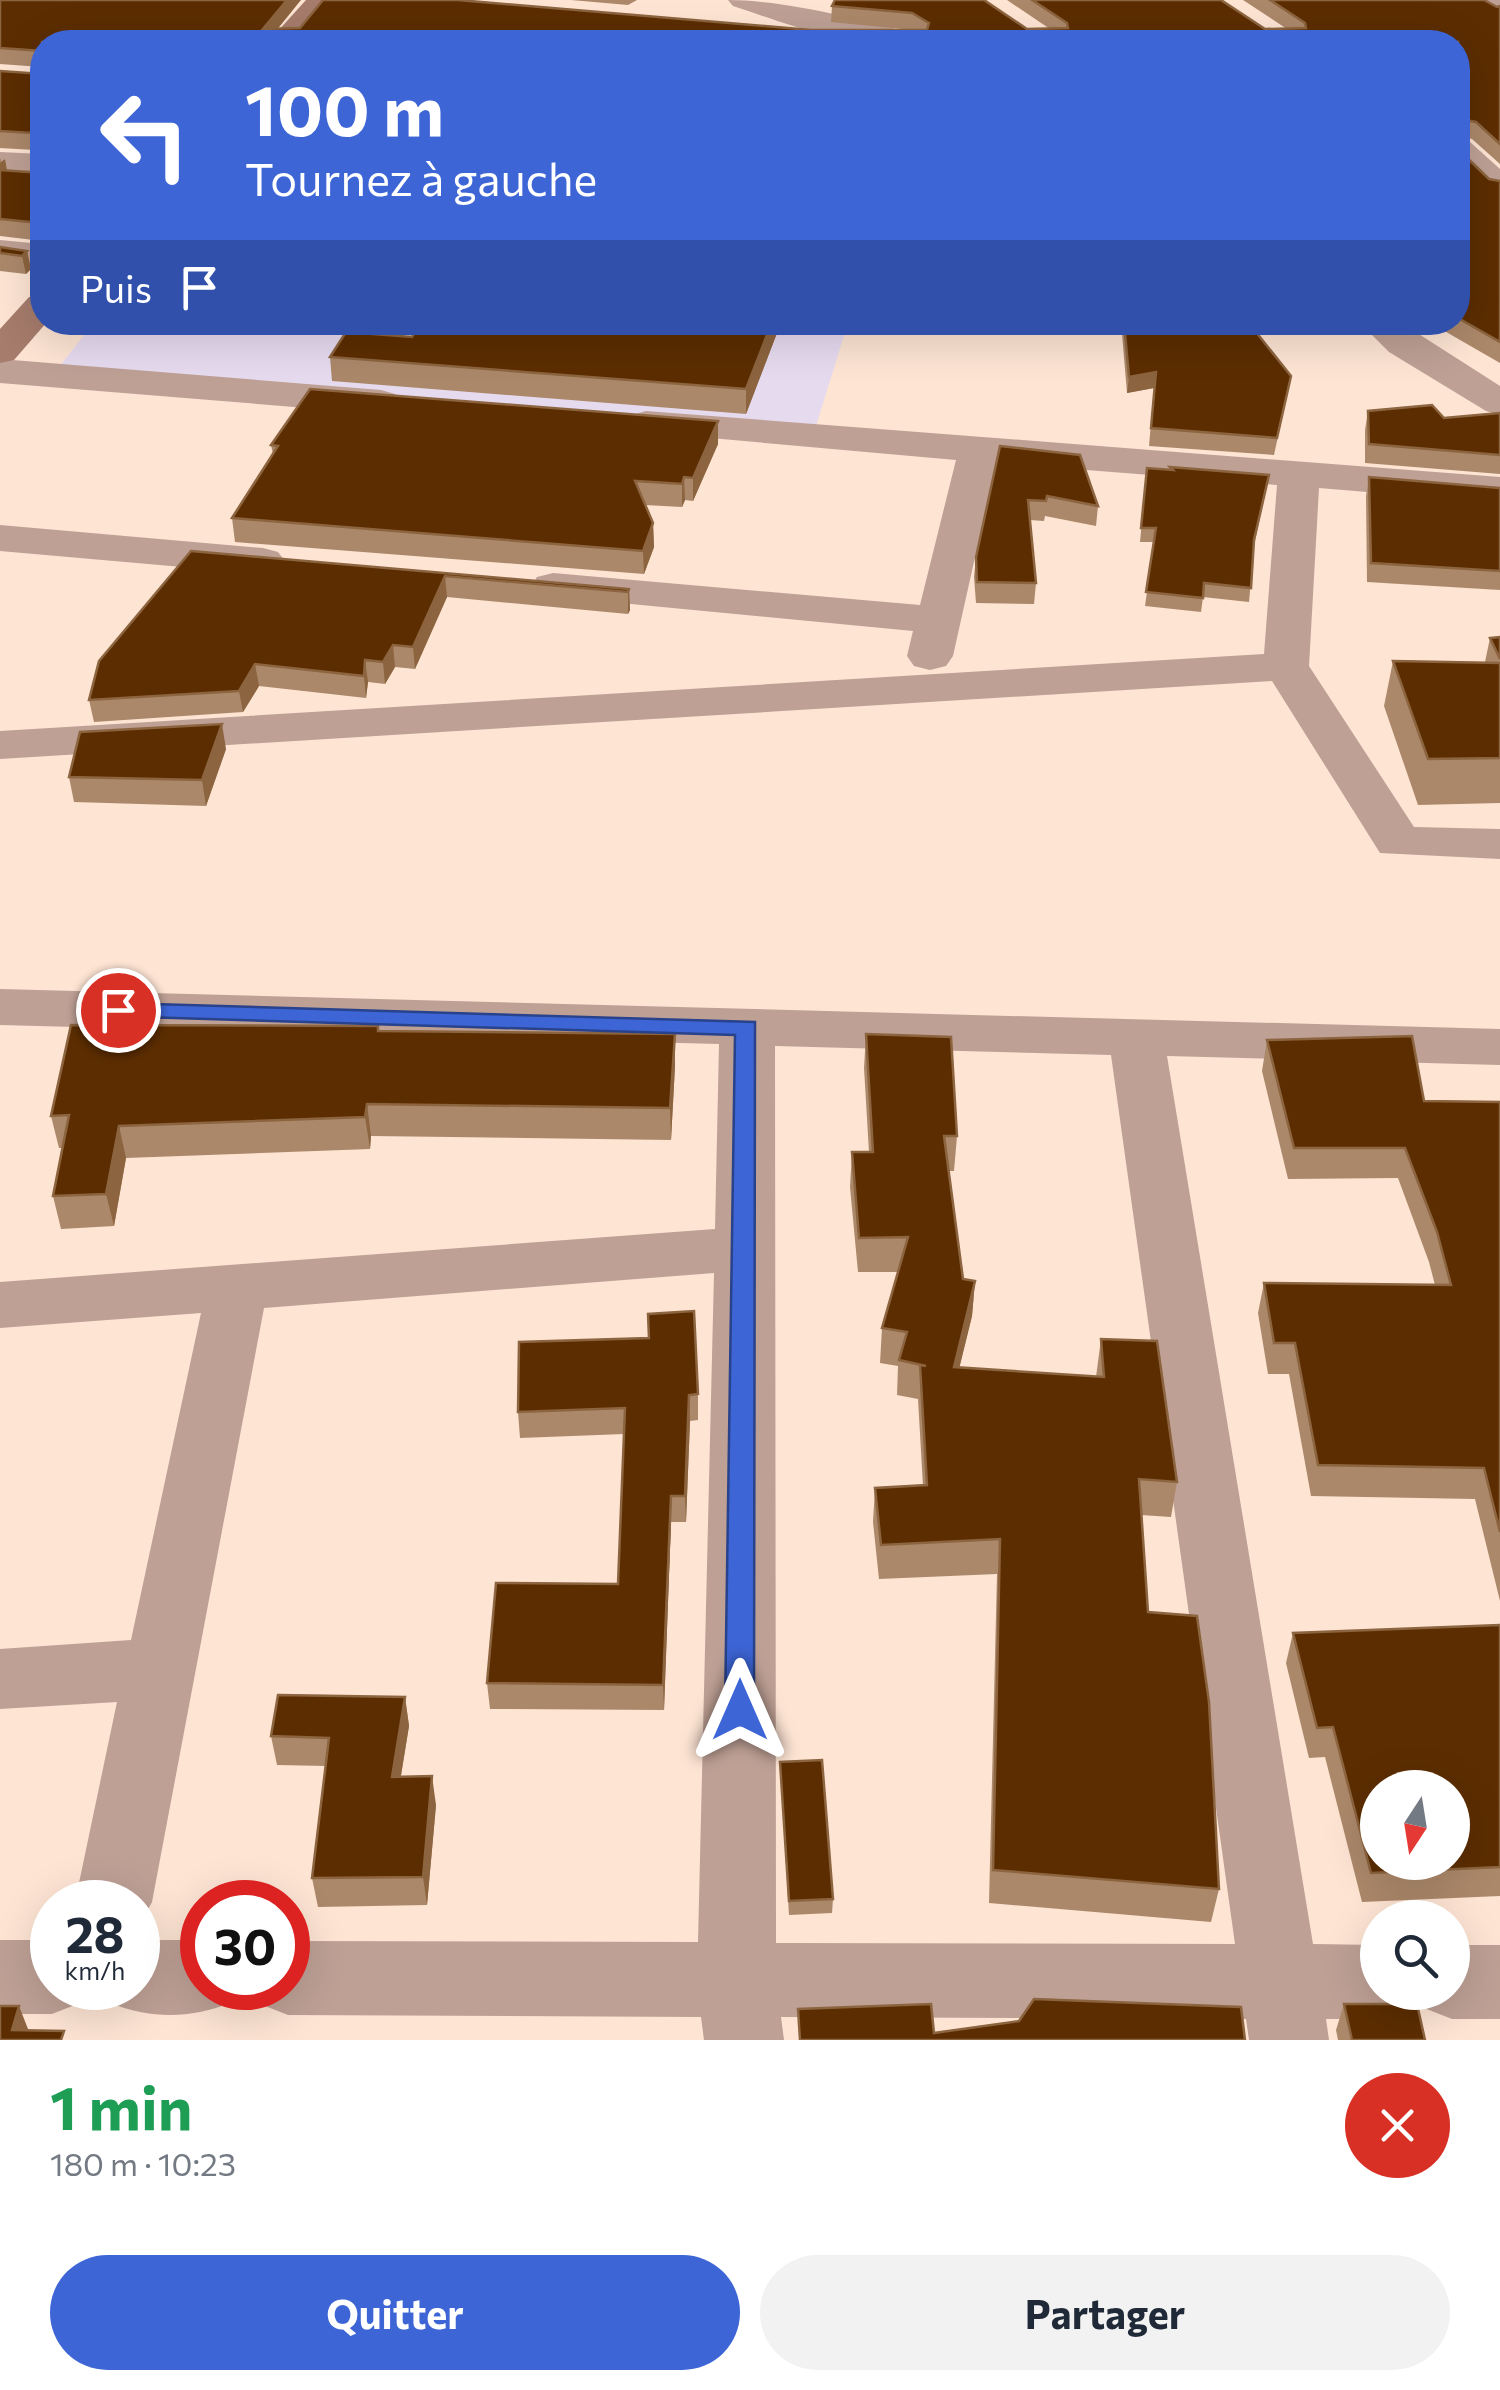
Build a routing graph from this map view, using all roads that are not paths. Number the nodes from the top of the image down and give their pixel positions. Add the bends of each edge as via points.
1 (306, 0) edge
2 (322, 0) edge
3 (1487, 0) edge
4 (1500, 7) edge
5 (817, 11) edge
6 (738, 13) edge
7 (295, 30) edge
8 (838, 30) edge
9 (873, 30) edge
10 (1470, 144) edge
11 (0, 162) edge
12 (30, 163) edge
13 (1500, 186) edge
14 (0, 251) edge
15 (30, 253) edge
16 (30, 318) edge
17 (1392, 335) edge
18 (0, 352) edge
19 (0, 371) edge
20 (1500, 403) edge
21 (411, 404) edge
22 (607, 420) edge
23 (979, 449) junction
24 (1299, 474) junction
25 (1500, 490) edge
26 (0, 538) edge
27 (313, 565) edge
28 (508, 582) edge
29 (938, 620) junction
30 (1286, 666) junction
31 (922, 688) junction
32 (0, 745) edge
33 (1496, 854) edge
34 (0, 1008) edge
35 (746, 1028) junction
36 (1136, 1037) junction
37 (1500, 1047) edge
38 (744, 1249) junction
39 (237, 1288) junction
40 (0, 1305) edge
41 (159, 1669) junction
42 (0, 1679) edge
43 (117, 1880) edge
44 (0, 1977) edge
45 (30, 1977) edge
46 (310, 1980) edge
47 (1470, 1982) edge
48 (1500, 1982) edge
49 (1360, 1988) edge
50 (740, 2009) edge
51 (1284, 2011) edge

1 - 2 street
2 - 7 street
3 - 4 street
5 - 6 street
5 - 9 street
6 - 8 street
10 - 13 street
11 - 12 street
14 - 15 street
16 - 18 street
17 - 20 street
19 - 21 street
22 - 23 street
23 - 24 street
23 - 29 street
24 - 25 street
24 - 30 street
26 - 27 street
28 - 29 street
29 - 31 street
30 - 31 street
30 - 33 street via 1398,842
31 - 32 street
34 - 35 street
35 - 36 street
35 - 38 street
36 - 37 street
36 - 51 street
38 - 39 street
38 - 50 street
39 - 40 street
39 - 41 street
41 - 42 street
41 - 43 street
44 - 45 street
46 - 50 street
47 - 48 street
49 - 51 street
50 - 51 street

